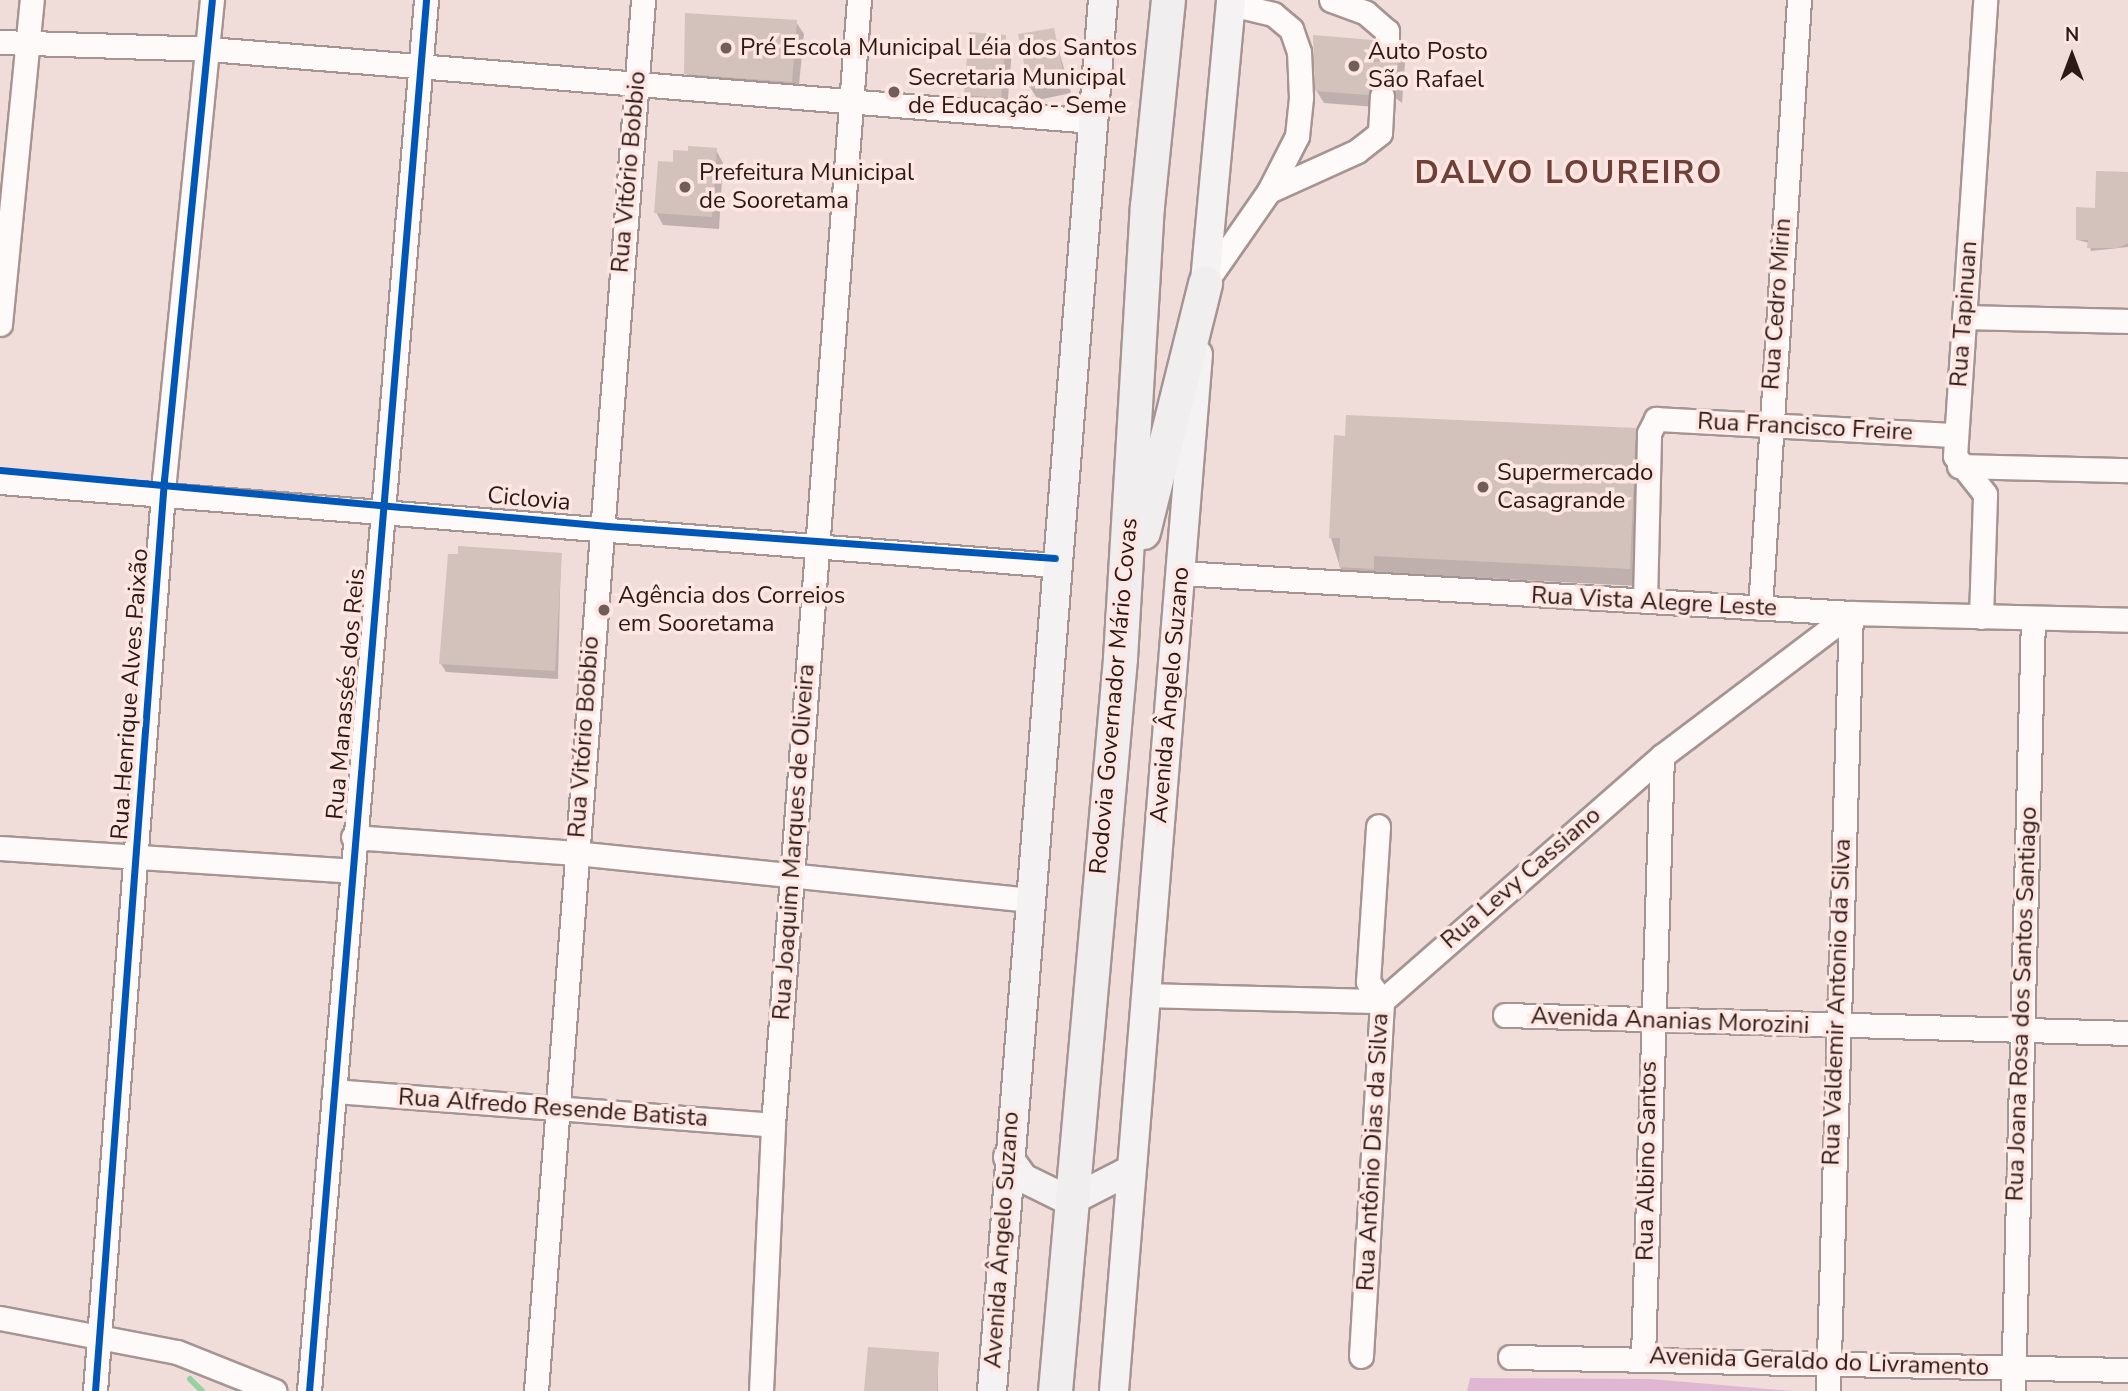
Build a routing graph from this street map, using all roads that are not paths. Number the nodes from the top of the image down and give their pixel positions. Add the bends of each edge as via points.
1 (32, 0) edge
2 (212, 0) edge
3 (426, 0) edge
4 (643, 0) edge
5 (859, 0) edge
6 (1103, 0) edge
7 (1124, 0) edge
8 (1168, 0) edge
9 (1331, 0) edge
10 (1799, 0) edge
11 (1985, 0) edge
12 (1229, 1) edge
13 (1100, 32) junction
14 (1387, 41) tunnel mouth
15 (0, 42) edge
16 (28, 42) junction
17 (208, 49) junction
18 (421, 71) junction
19 (637, 88) junction
20 (1382, 96) tunnel mouth
21 (852, 105) junction
22 (1093, 121) junction
23 (1269, 191) junction
24 (5, 231) edge
25 (1205, 283) junction
26 (1964, 317) junction
27 (2128, 321) edge
28 (0, 324) edge
29 (1768, 425) junction
30 (1955, 435) junction
31 (1959, 466) junction
32 (2128, 470) edge
33 (0, 482) edge
34 (163, 495) junction
35 (380, 510) junction
36 (599, 528) junction
37 (817, 548) junction
38 (1055, 565) junction
39 (1180, 573) junction
40 (1644, 601) junction
41 (1760, 608) junction
42 (1851, 613) junction
43 (1980, 617) junction
44 (2033, 618) junction
45 (2128, 620) edge
46 (1120, 658) junction
47 (1662, 756) junction
48 (1378, 826) dead end
49 (353, 837) junction
50 (0, 848) edge
51 (576, 853) junction
52 (137, 857) junction
53 (352, 871) junction
54 (792, 874) junction
55 (1029, 900) junction
56 (1145, 995) junction
57 (1382, 1001) junction
58 (1505, 1015) dead end
59 (1650, 1019) junction
60 (1834, 1027) junction
61 (2020, 1031) junction
62 (2128, 1033) edge
63 (334, 1091) junction
64 (559, 1108) junction
65 (773, 1125) junction
66 (1008, 1157) junction
67 (1129, 1171) junction
68 (1070, 1201) junction
69 (0, 1318) edge
70 (99, 1333) junction
71 (1361, 1356) dead end
72 (1643, 1356) junction
73 (1510, 1357) dead end
74 (1829, 1362) junction
75 (2128, 1370) edge
76 (2013, 1380) edge
77 (95, 1391) edge
78 (275, 1391) edge
79 (309, 1391) edge
80 (536, 1391) edge
81 (761, 1391) edge
82 (992, 1391) edge
83 (1055, 1391) edge
84 (1114, 1391) edge
85 (1828, 1391) edge

1 - 16 street
2 - 17 street, Rua Henrique Alves Paixão
3 - 18 street, Rua Manassés dos Reis
4 - 19 street, Rua Vitório Bobbio
5 - 21 street, Rua Joaquim Marques de Oliveira
6 - 13 main road, Avenida Ângelo Suzano
7 - 13 main road
8 - 46 highway, Rodovia Governador Mário Covas via 1147,206
9 - 14 street via 1366,13 1387,31
10 - 29 street, Rua Cedro Mirin
11 - 26 street, Rua Tapinuan
12 - 23 street via 1273,14 1291,29 1299,52 1297,136
12 - 25 main road, Avenida Ângelo Suzano
13 - 22 main road, Avenida Ângelo Suzano
15 - 16 street
16 - 17 street
16 - 24 street
17 - 18 street
17 - 34 street, Rua Henrique Alves Paixão
18 - 19 street
18 - 35 street, Rua Manassés dos Reis
19 - 21 street
19 - 36 street, Rua Vitório Bobbio
20 - 23 street via 1380,133 1357,151
21 - 22 street
21 - 37 street, Rua Joaquim Marques de Oliveira
22 - 38 main road, Avenida Ângelo Suzano
23 - 25 street
24 - 28 street
25 - 39 main road, Avenida Ângelo Suzano
25 - 46 highway via 1145,523
26 - 27 street
26 - 30 street, Rua Tapinuan
29 - 30 street, Rua Francisco Freire
29 - 40 street, Rua Francisco Freire via 1656,419 1649,433
29 - 41 street, Rua Cedro Mirin
30 - 31 street, Rua Tapinuan
31 - 32 street
31 - 43 street via 1985,494
33 - 34 street
34 - 35 street
34 - 52 street, Rua Henrique Alves Paixão
35 - 36 street
35 - 49 street, Rua Manassés dos Reis
36 - 37 street
36 - 51 street, Rua Vitório Bobbio
37 - 38 street
37 - 54 street, Rua Joaquim Marques de Oliveira
38 - 55 main road, Avenida Ângelo Suzano
39 - 40 street, Rua Vista Alegre Leste
39 - 56 main road, Avenida Ângelo Suzano
40 - 41 street, Rua Vista Alegre Leste
41 - 42 street, Rua Vista Alegre Leste
42 - 43 street, Rua Vista Alegre Leste
42 - 47 street, Rua Levy Cassiano
42 - 60 street, Rua Valdemir Antonio da Silva
43 - 44 street, Rua Vista Alegre Leste
44 - 45 street, Rua Vista Alegre Leste
44 - 61 street, Rua Joana Rosa dos Santos Santiago
46 - 68 highway, Rodovia Governador Mário Covas
47 - 57 street, Rua Levy Cassiano
47 - 59 street, Rua Albino Santos
48 - 57 street, Rua Antônio Dias da Silva via 1368,982
49 - 51 street
49 - 53 street, Rua Manassés dos Reis
50 - 52 street
51 - 54 street
51 - 64 street, Rua Vitório Bobbio
52 - 53 street
52 - 70 street, Rua Henrique Alves Paixão
53 - 63 street, Rua Manassés dos Reis
54 - 55 street
54 - 65 street, Rua Joaquim Marques de Oliveira
55 - 66 main road, Avenida Ângelo Suzano
56 - 57 street
56 - 67 main road, Avenida Ângelo Suzano
57 - 71 street, Rua Antônio Dias da Silva
58 - 59 street, Avenida Ananias Morozini
59 - 60 street, Avenida Ananias Morozini
59 - 72 street, Rua Albino Santos
60 - 61 street, Avenida Ananias Morozini
60 - 74 street, Rua Valdemir Antonio da Silva
61 - 62 street, Avenida Ananias Morozini
61 - 76 street, Rua Joana Rosa dos Santos Santiago
63 - 64 street, Rua Alfredo Resende Batista
63 - 79 street, Rua Manassés dos Reis
64 - 65 street, Rua Alfredo Resende Batista
64 - 80 street, Rua Vitório Bobbio
65 - 81 street, Rua Joaquim Marques de Oliveira
66 - 68 main road via 1023,1178
66 - 82 main road, Avenida Ângelo Suzano
67 - 68 main road
67 - 84 main road, Avenida Ângelo Suzano
68 - 83 highway, Rodovia Governador Mário Covas
69 - 70 street
70 - 77 street, Rua Henrique Alves Paixão
70 - 78 street via 222,1366
72 - 73 street, Avenida Geraldo do Livramento
72 - 74 street, Avenida Geraldo do Livramento
74 - 76 street, Avenida Geraldo do Livramento
74 - 85 street, Rua Valdemir Antonio da Silva
75 - 76 street, Avenida Geraldo do Livramento

